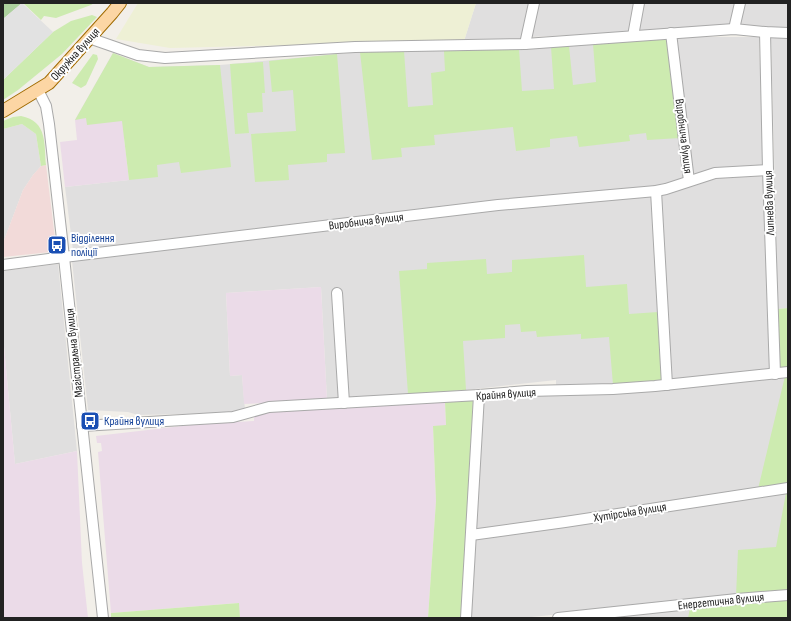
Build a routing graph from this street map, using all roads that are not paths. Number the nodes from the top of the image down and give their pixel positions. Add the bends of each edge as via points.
1 (120, 3) edge
2 (534, 3) edge
3 (639, 3) edge
4 (740, 3) edge
5 (734, 29) junction
6 (765, 32) junction
7 (788, 33) edge
8 (671, 34) junction
9 (633, 36) junction
10 (89, 38) junction
11 (526, 44) junction
12 (38, 90) junction
13 (3, 111) edge
14 (768, 170) junction
15 (689, 181) junction
16 (656, 191) junction
17 (64, 257) junction
18 (3, 266) edge
19 (337, 293) dead end
20 (788, 372) edge
21 (775, 374) junction
22 (667, 385) junction
23 (479, 396) junction
24 (344, 403) junction
25 (82, 426) junction
26 (788, 488) edge
27 (471, 535) junction
28 (788, 595) edge
29 (103, 618) edge
30 (466, 618) edge
31 (558, 618) edge

1 - 10 main road, Окружна вулиця
2 - 11 street
3 - 9 street
4 - 5 street
5 - 6 street
5 - 8 street
6 - 7 street
6 - 14 street, Липнева вулиця
8 - 9 street
8 - 15 street, Виробнича вулиця
9 - 11 street
10 - 11 street via 138,55 165,58 355,47
10 - 12 main road, Окружна вулиця via 49,83
12 - 13 main road, Окружна вулиця
12 - 17 street, Магістральна вулиця via 46,106
14 - 15 street via 715,173
14 - 21 street, Липнева вулиця
15 - 16 street, Виробнича вулиця
16 - 17 street, Виробнича вулиця via 498,205
16 - 22 street
17 - 18 street, Виробнича вулиця
17 - 25 street, Магістральна вулиця
19 - 24 street
20 - 21 street, Крайня вулиця
21 - 22 street, Крайня вулиця
22 - 23 street, Крайня вулиця via 613,390 527,391
23 - 24 street, Крайня вулиця
23 - 27 street
24 - 25 street, Крайня вулиця via 269,407 233,417
25 - 29 street, Магістральна вулиця
26 - 27 street, Хутірська вулиця
27 - 30 street
28 - 31 street, Енергетична вулиця

